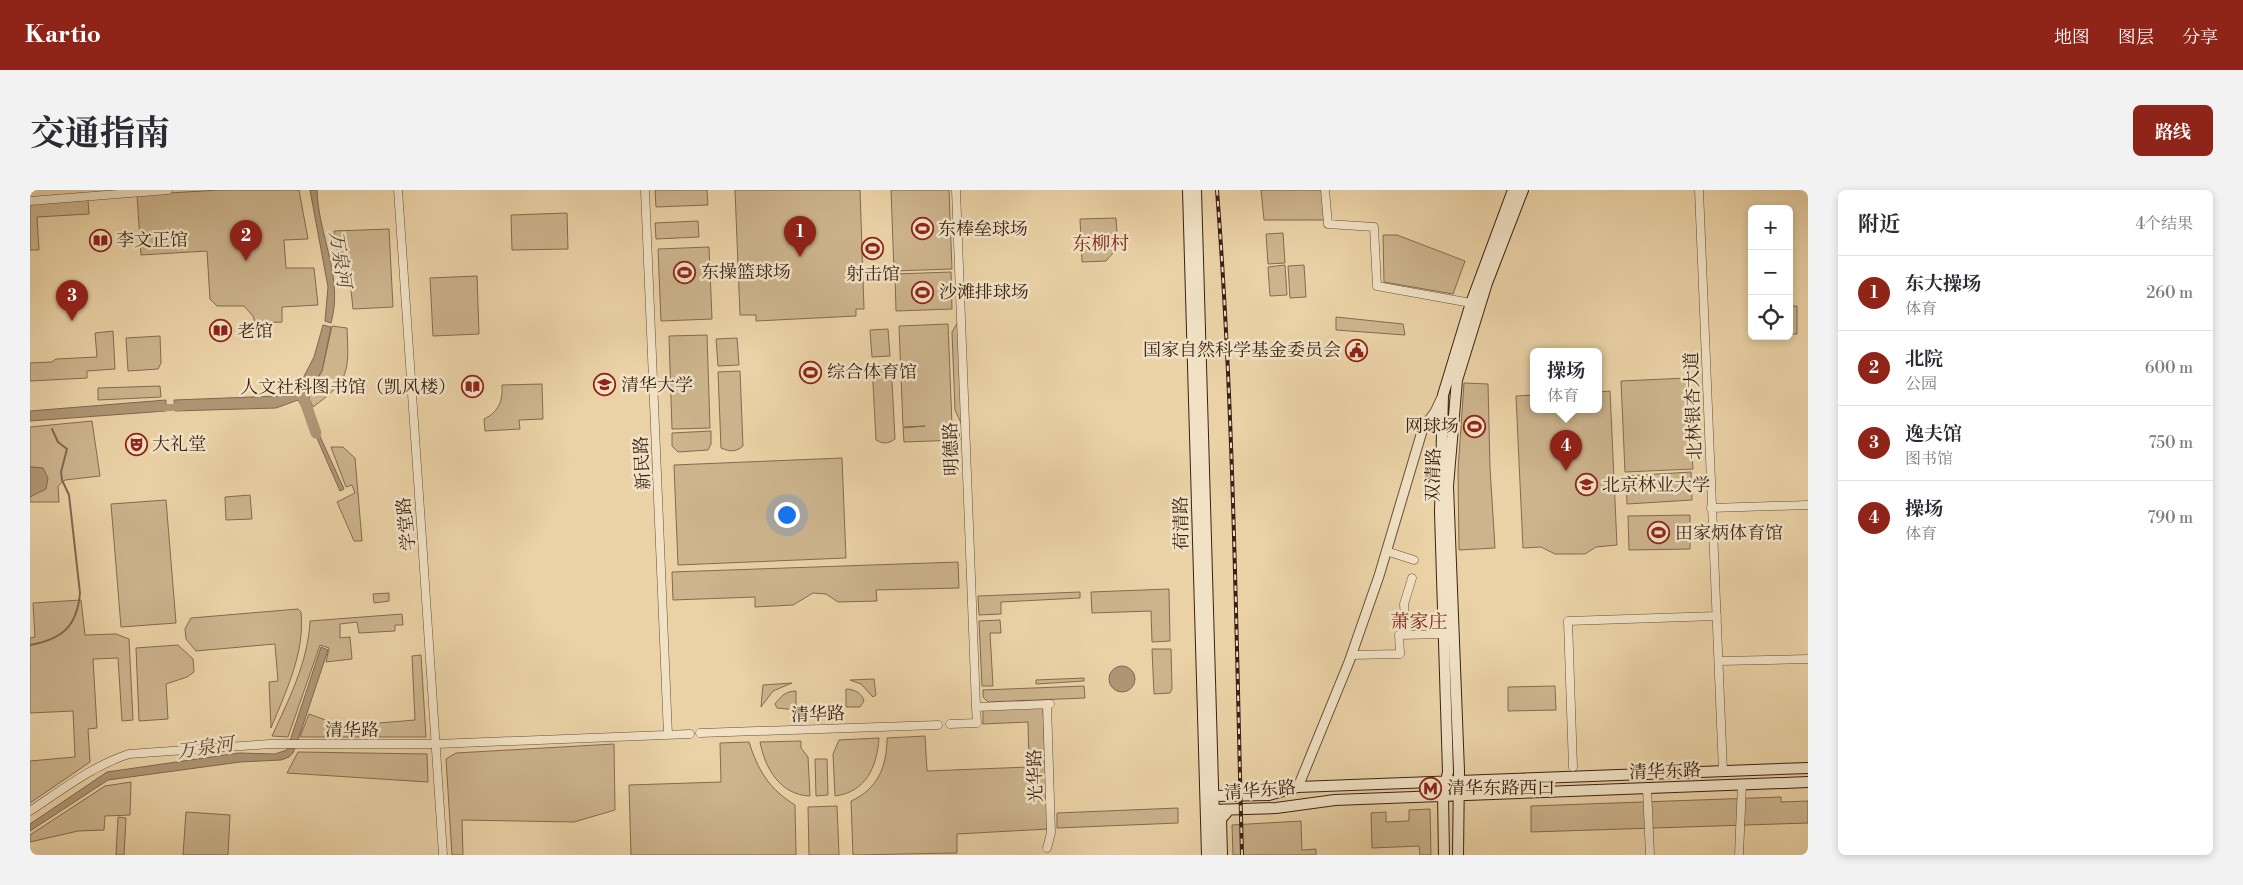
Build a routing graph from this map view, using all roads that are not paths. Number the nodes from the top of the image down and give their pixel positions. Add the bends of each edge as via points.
1 (168, 190) edge
2 (398, 190) edge
3 (645, 190) edge
4 (956, 190) edge
5 (1188, 190) edge
6 (1196, 190) edge
7 (1325, 190) edge
8 (1513, 190) edge
9 (1523, 190) edge
10 (1699, 190) edge
11 (30, 201) edge
12 (1471, 303) junction
13 (1444, 395) junction
14 (1808, 505) edge
15 (1711, 508) junction
16 (1386, 551) junction
17 (1414, 560) dead end
18 (1412, 578) dead end
19 (1717, 616) junction
20 (1444, 634) junction
21 (1406, 635) junction
22 (1352, 655) junction
23 (1808, 659) edge
24 (1719, 661) junction
25 (976, 707) junction
26 (950, 724) dead end
27 (938, 725) dead end
28 (700, 733) dead end
29 (690, 734) dead end
30 (668, 735) junction
31 (436, 744) junction
32 (1573, 767) dead end
33 (1808, 768) edge
34 (1723, 772) junction
35 (1453, 776) junction
36 (1808, 782) edge
37 (1742, 784) junction
38 (1298, 787) junction
39 (1647, 788) junction
40 (1443, 794) junction
41 (1457, 794) junction
42 (1209, 799) junction
43 (1213, 810) junction
44 (1228, 810) junction
45 (30, 811) edge
46 (1047, 848) dead end
47 (443, 855) edge
48 (1207, 855) edge
49 (1215, 855) edge
50 (1222, 855) edge
51 (1444, 855) edge
52 (1458, 855) edge
53 (1650, 855) edge
54 (1739, 855) edge

1 - 11 street
2 - 31 street, 学堂路
3 - 30 street, 新民路
4 - 25 street, 明德路
5 - 42 main road, 荷清路
6 - 42 main road, 荷清路
7 - 12 street via 1328,224 1374,227 1377,286
8 - 12 main road, 双清路
9 - 35 main road, 双清路 via 1487,283 1457,380 1448,486
10 - 15 street, 北林银杏大道
12 - 13 main road, 双清路
13 - 16 street, 双清路 via 1423,428
13 - 20 main road, 双清路 via 1440,494
14 - 15 street
15 - 19 street, 北林银杏大道
16 - 17 street
16 - 22 street, 双清路
18 - 21 street via 1404,604
19 - 24 street, 北林银杏大道
19 - 32 street via 1568,621
20 - 21 street
20 - 35 main road, 双清路
21 - 22 street via 1399,635 1400,654
22 - 38 street, 双清路
23 - 24 street
24 - 34 street, 北林银杏大道
25 - 26 street via 977,723
25 - 46 street, 光华路 via 1048,704 1051,833
27 - 28 street, 清华路
29 - 30 street, 清华路
30 - 31 street, 清华路
31 - 45 street, 清华路 via 276,744 129,754 90,770
31 - 47 street, 学堂路
33 - 34 main road, 清华东路
34 - 35 main road, 清华东路
35 - 38 main road, 清华东路
35 - 40 main road
35 - 41 main road
36 - 37 main road, 清华东路
37 - 39 main road, 清华东路
37 - 54 street
38 - 42 main road, 清华东路 via 1268,795
39 - 41 main road, 清华东路
39 - 53 street
40 - 41 main road, 清华东路
40 - 44 main road, 清华东路 via 1314,801 1276,808
40 - 51 main road
41 - 52 main road
42 - 43 main road, 清华东路
42 - 48 main road, 荷清路
43 - 44 main road, 清华东路
43 - 49 main road
44 - 50 main road via 1221,819

